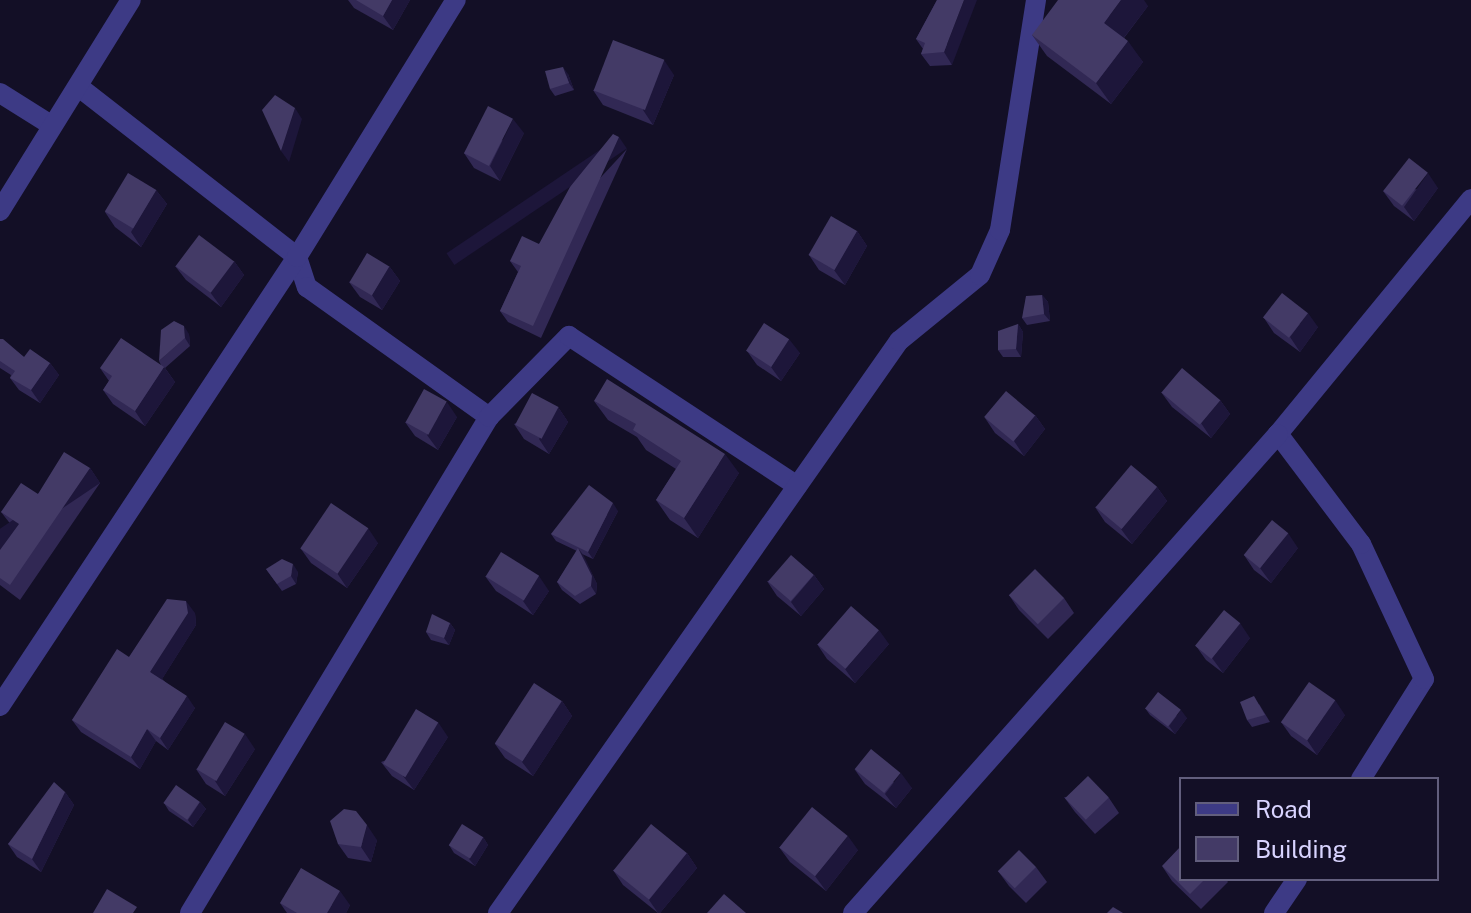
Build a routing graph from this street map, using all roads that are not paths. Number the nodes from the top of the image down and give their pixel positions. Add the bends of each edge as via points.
1 (131, 0) edge
2 (456, 0) edge
3 (1036, 0) edge
4 (79, 87) junction
5 (0, 93) edge
6 (51, 125) junction
7 (1471, 199) edge
8 (0, 211) edge
9 (297, 257) junction
10 (489, 417) junction
11 (1278, 434) junction
12 (797, 486) junction
13 (0, 706) edge
14 (1362, 777) edge
15 (1296, 881) edge
16 (190, 913) edge
17 (498, 913) edge
18 (853, 913) edge
19 (1274, 913) edge

1 - 4 street
2 - 9 street
3 - 12 street via 1000,230 980,275 899,341
4 - 6 street
4 - 9 street
5 - 6 street
6 - 8 street
7 - 11 street
9 - 10 street via 307,287
9 - 13 street
10 - 12 street via 569,336
10 - 16 street
11 - 14 street via 1361,544 1424,679
11 - 18 street
12 - 17 street
15 - 19 street

